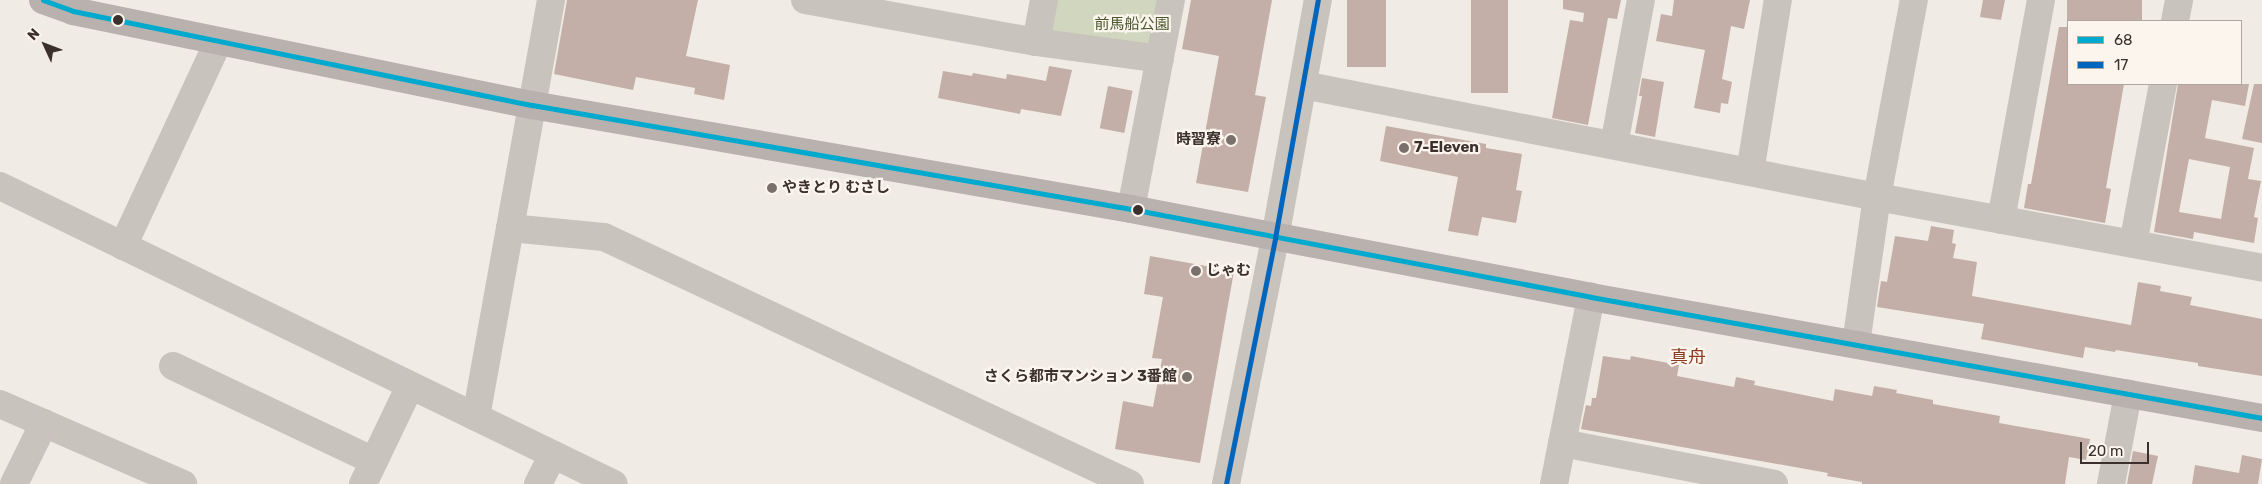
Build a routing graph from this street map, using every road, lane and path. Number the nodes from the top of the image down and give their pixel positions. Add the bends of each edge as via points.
1 (43, 0) edge
2 (117, 0) edge
3 (551, 0) edge
4 (805, 0) edge
5 (1044, 0) edge
6 (1171, 0) edge
7 (1318, 0) edge
8 (1641, 0) edge
9 (1778, 0) edge
10 (1914, 0) edge
11 (2041, 0) edge
12 (2179, 0) edge
13 (2175, 20) edge
14 (218, 42) junction
15 (1036, 42) junction
16 (1160, 59) junction
17 (2163, 85) edge
18 (1303, 86) junction
19 (532, 105) junction
20 (1614, 146) junction
21 (1750, 172) junction
22 (0, 186) edge
23 (1877, 197) junction
24 (1131, 209) junction
25 (2001, 220) junction
26 (510, 228) junction
27 (1275, 238) junction
28 (2133, 244) junction
29 (123, 246) junction
30 (2262, 268) edge
31 (1591, 297) junction
32 (1856, 344) junction
33 (173, 366) dead end
34 (410, 386) junction
35 (2128, 394) junction
36 (0, 404) edge
37 (476, 417) junction
38 (2262, 418) edge
39 (44, 423) junction
40 (1562, 443) junction
41 (552, 455) junction
42 (368, 473) edge
43 (14, 484) edge
44 (183, 484) edge
45 (538, 484) edge
46 (614, 484) edge
47 (1130, 484) edge
48 (1226, 484) edge
49 (1554, 484) edge
50 (1774, 484) edge
51 (2111, 484) edge

1 - 14 main road via 73,11
2 - 14 main road
3 - 19 street
4 - 15 street
5 - 15 street
6 - 16 street
7 - 18 street
8 - 20 street
9 - 21 street
10 - 23 street
11 - 25 street
12 - 13 street
14 - 19 main road
14 - 29 street
15 - 16 street
16 - 24 street
17 - 28 street
18 - 20 street
18 - 27 street
19 - 24 main road
19 - 26 street
20 - 21 street
21 - 23 street
22 - 29 street
23 - 25 street
23 - 32 street
24 - 27 main road
25 - 28 street
26 - 37 street
26 - 47 street via 604,237
27 - 31 main road
27 - 48 street
28 - 30 street
29 - 34 street
31 - 32 main road
31 - 40 street
32 - 35 main road
33 - 42 street
34 - 37 street
34 - 42 street
35 - 38 main road
35 - 51 street
36 - 39 street
37 - 41 street
39 - 43 street
39 - 44 street
40 - 49 street
40 - 50 street
41 - 45 street
41 - 46 street

